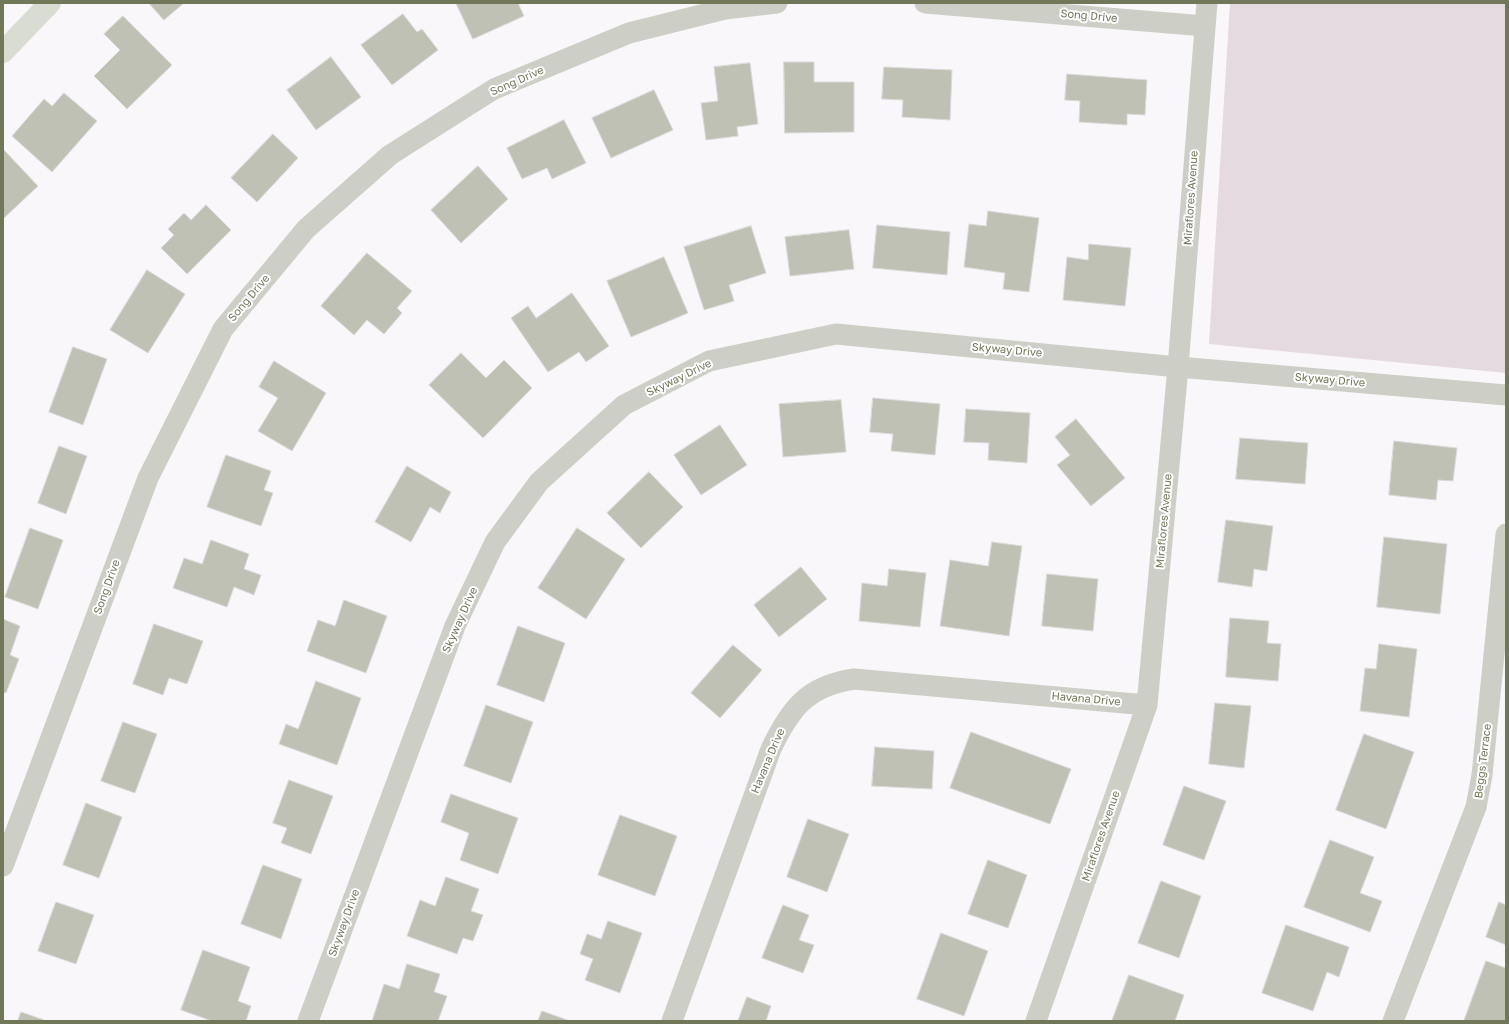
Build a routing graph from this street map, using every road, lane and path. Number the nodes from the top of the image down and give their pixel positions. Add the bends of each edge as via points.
1 (50, 3) edge
2 (777, 3) edge
3 (925, 3) edge
4 (1207, 3) edge
5 (1205, 26) junction
6 (3, 52) edge
7 (1178, 367) junction
8 (1506, 395) edge
9 (1506, 534) edge
10 (1147, 705) junction
11 (3, 866) edge
12 (308, 1021) edge
13 (672, 1021) edge
14 (1036, 1021) edge
15 (1393, 1021) edge

1 - 6 main road
2 - 11 street, Song Drive via 725,9 629,33 494,89 390,155 306,229 223,329 148,478
3 - 5 street, Song Drive
4 - 5 street, Miraflores Avenue
5 - 7 street, Miraflores Avenue
7 - 8 street, Skyway Drive
7 - 10 street, Miraflores Avenue
7 - 12 street, Skyway Drive via 836,334 709,361 624,405 538,482 495,542 455,626
9 - 15 street, Beggs Terrace via 1482,775 1476,807
10 - 13 street, Havana Drive via 854,679 843,680 809,695 789,716 771,749
10 - 14 street, Miraflores Avenue

